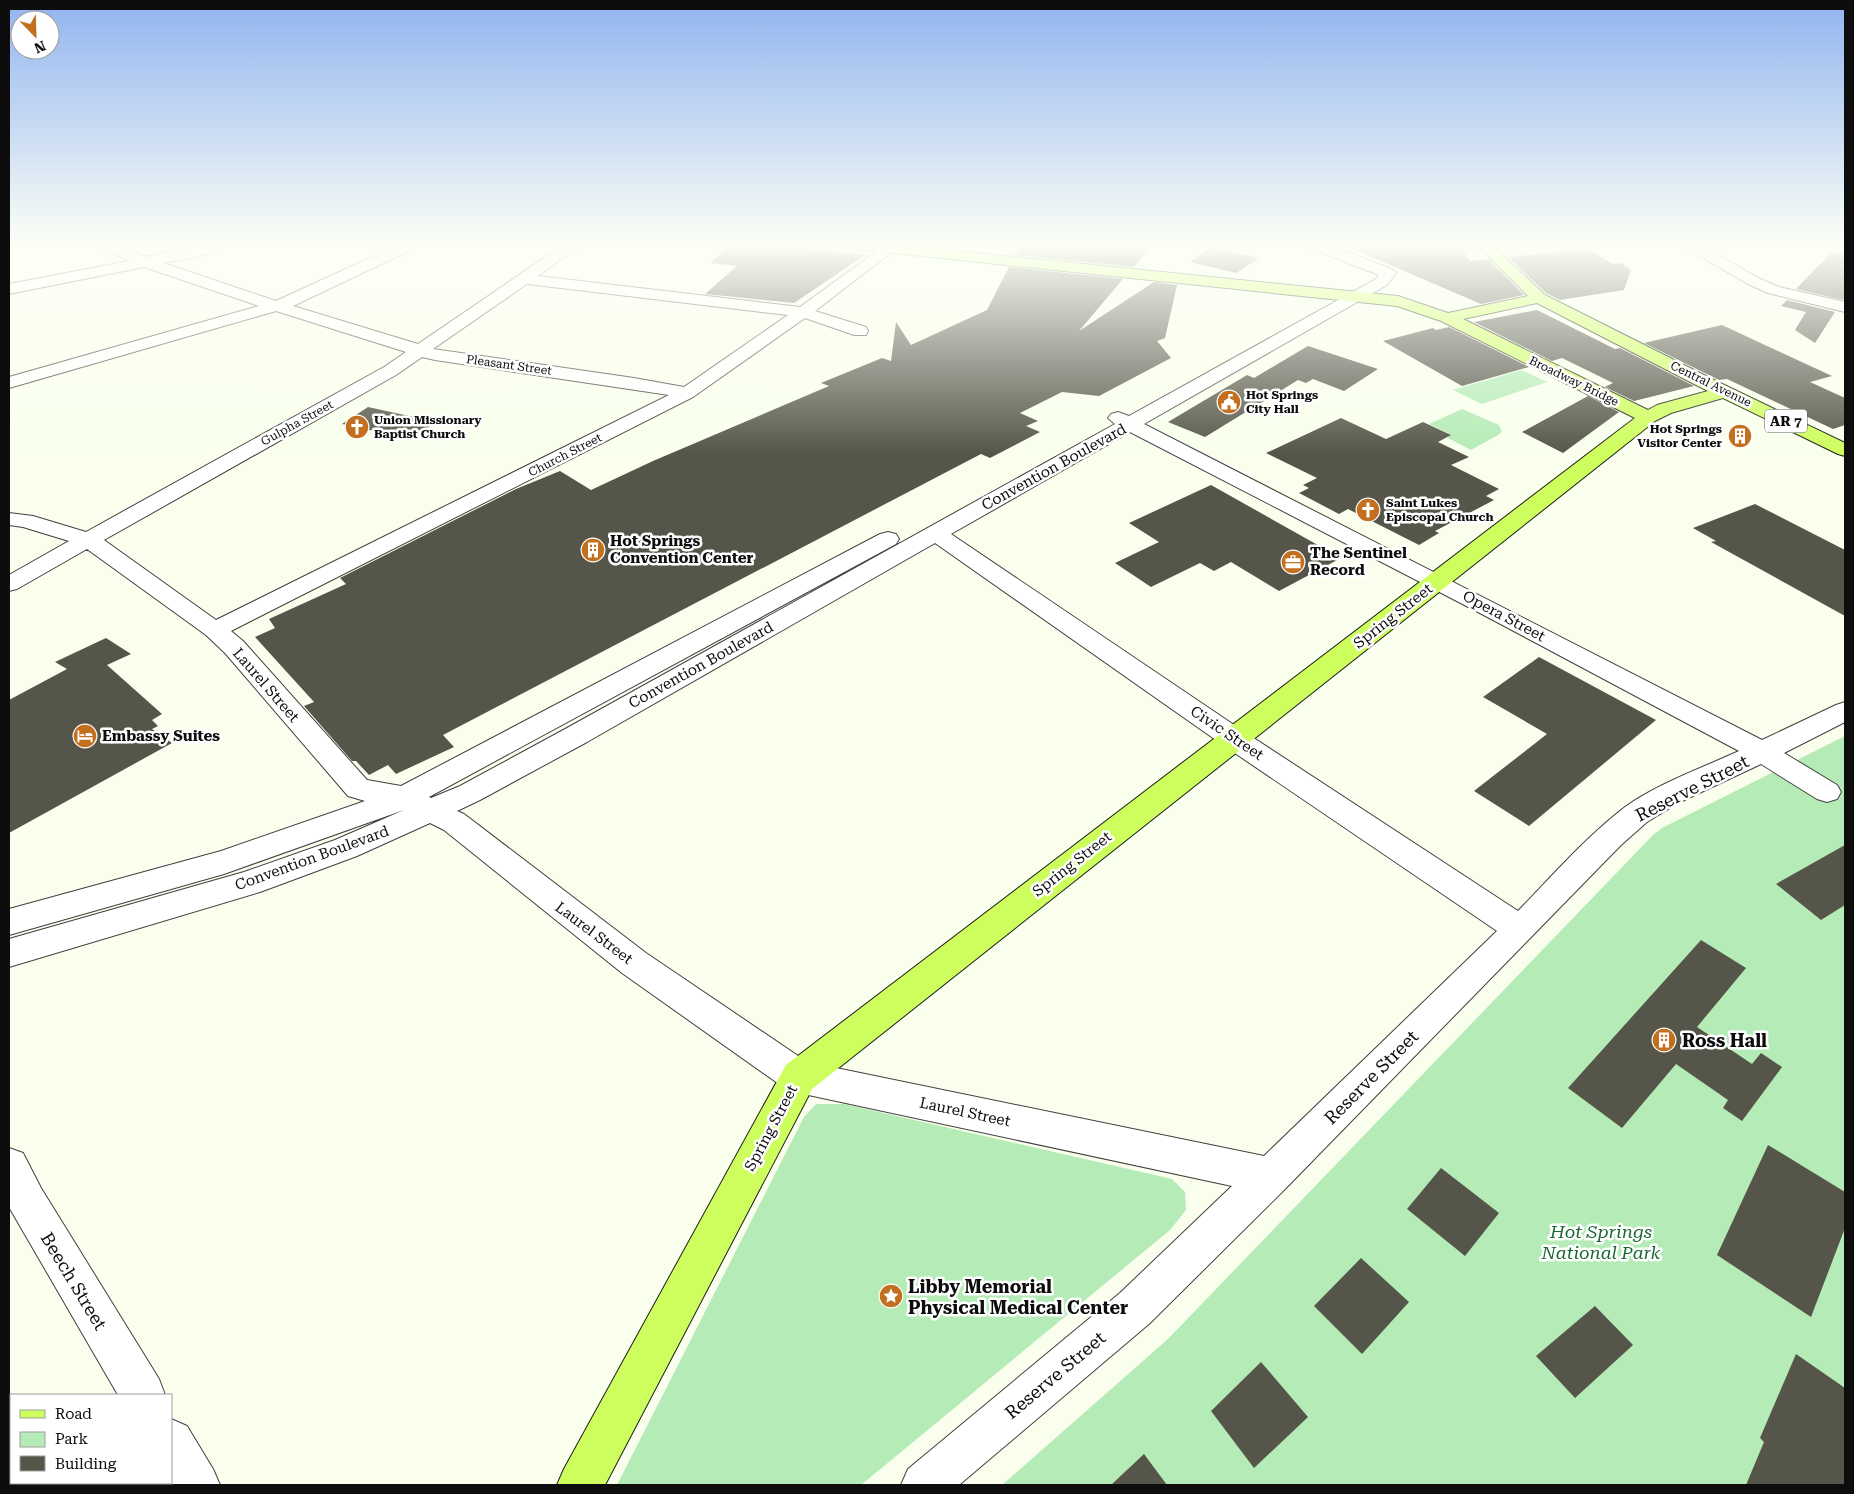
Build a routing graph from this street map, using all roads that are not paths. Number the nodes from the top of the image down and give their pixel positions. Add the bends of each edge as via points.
1 (245, 315) edge
2 (303, 315) edge
3 (474, 315) edge
4 (799, 315) edge
5 (812, 315) edge
6 (1296, 315) edge
7 (1322, 315) edge
8 (1439, 315) edge
9 (1462, 315) edge
10 (1573, 315) edge
11 (1447, 318) junction
12 (860, 330) dead end
13 (421, 351) junction
14 (9, 383) edge
15 (1726, 392) junction
16 (687, 393) junction
17 (1656, 413) junction
18 (1121, 419) junction
19 (1840, 445) edge
20 (9, 519) edge
21 (936, 534) junction
22 (89, 540) junction
23 (1437, 581) junction
24 (9, 584) edge
25 (214, 630) junction
26 (1845, 711) edge
27 (1233, 738) junction
28 (1762, 752) junction
29 (1827, 792) dead end
30 (404, 797) junction
31 (433, 810) junction
32 (9, 922) edge
33 (1520, 929) junction
34 (9, 953) edge
35 (799, 1077) junction
36 (9, 1166) edge
37 (1272, 1176) junction
38 (142, 1394) edge
39 (172, 1444) edge
40 (197, 1485) edge
41 (580, 1485) edge
42 (924, 1485) edge

1 - 14 street
2 - 13 street, Pleasant Street
3 - 13 street, Gulpha Street
4 - 16 street, Church Street
5 - 12 street
6 - 18 street, Convention Boulevard
7 - 18 street, Convention Boulevard
8 - 11 main road, Broadway Bridge
9 - 11 main road
10 - 15 main road, Central Avenue / AR 7
11 - 17 main road, Broadway Bridge
13 - 16 street, Pleasant Street
13 - 22 street, Gulpha Street
15 - 17 main road, Spring Street
15 - 19 main road, Central Avenue / AR 7
16 - 25 street, Church Street
17 - 19 main road via 1717,410
17 - 23 main road, Spring Street
18 - 21 street, Convention Boulevard
18 - 23 street, Opera Street
18 - 30 street, Convention Boulevard
20 - 22 street, Laurel Street
21 - 27 street, Civic Street
21 - 31 street, Convention Boulevard via 578,735
22 - 24 street, Gulpha Street
22 - 25 street, Laurel Street
23 - 27 main road, Spring Street
23 - 28 street, Opera Street
25 - 30 street, Laurel Street via 234,648 358,789
26 - 28 street, Reserve Street
27 - 33 street, Civic Street
27 - 35 main road, Spring Street
28 - 29 street, Opera Street
28 - 33 street, Reserve Street via 1637,814 1610,836
30 - 31 street, Laurel Street
30 - 32 street, Convention Boulevard via 224,862
31 - 34 street, Convention Boulevard via 346,848 248,883
31 - 35 street, Laurel Street via 454,822 634,963
33 - 37 street, Reserve Street
35 - 37 street, Laurel Street
35 - 41 main road, Spring Street
36 - 38 street, Beech Street via 26,1202
37 - 42 street, Reserve Street via 1135,1308
39 - 40 street

